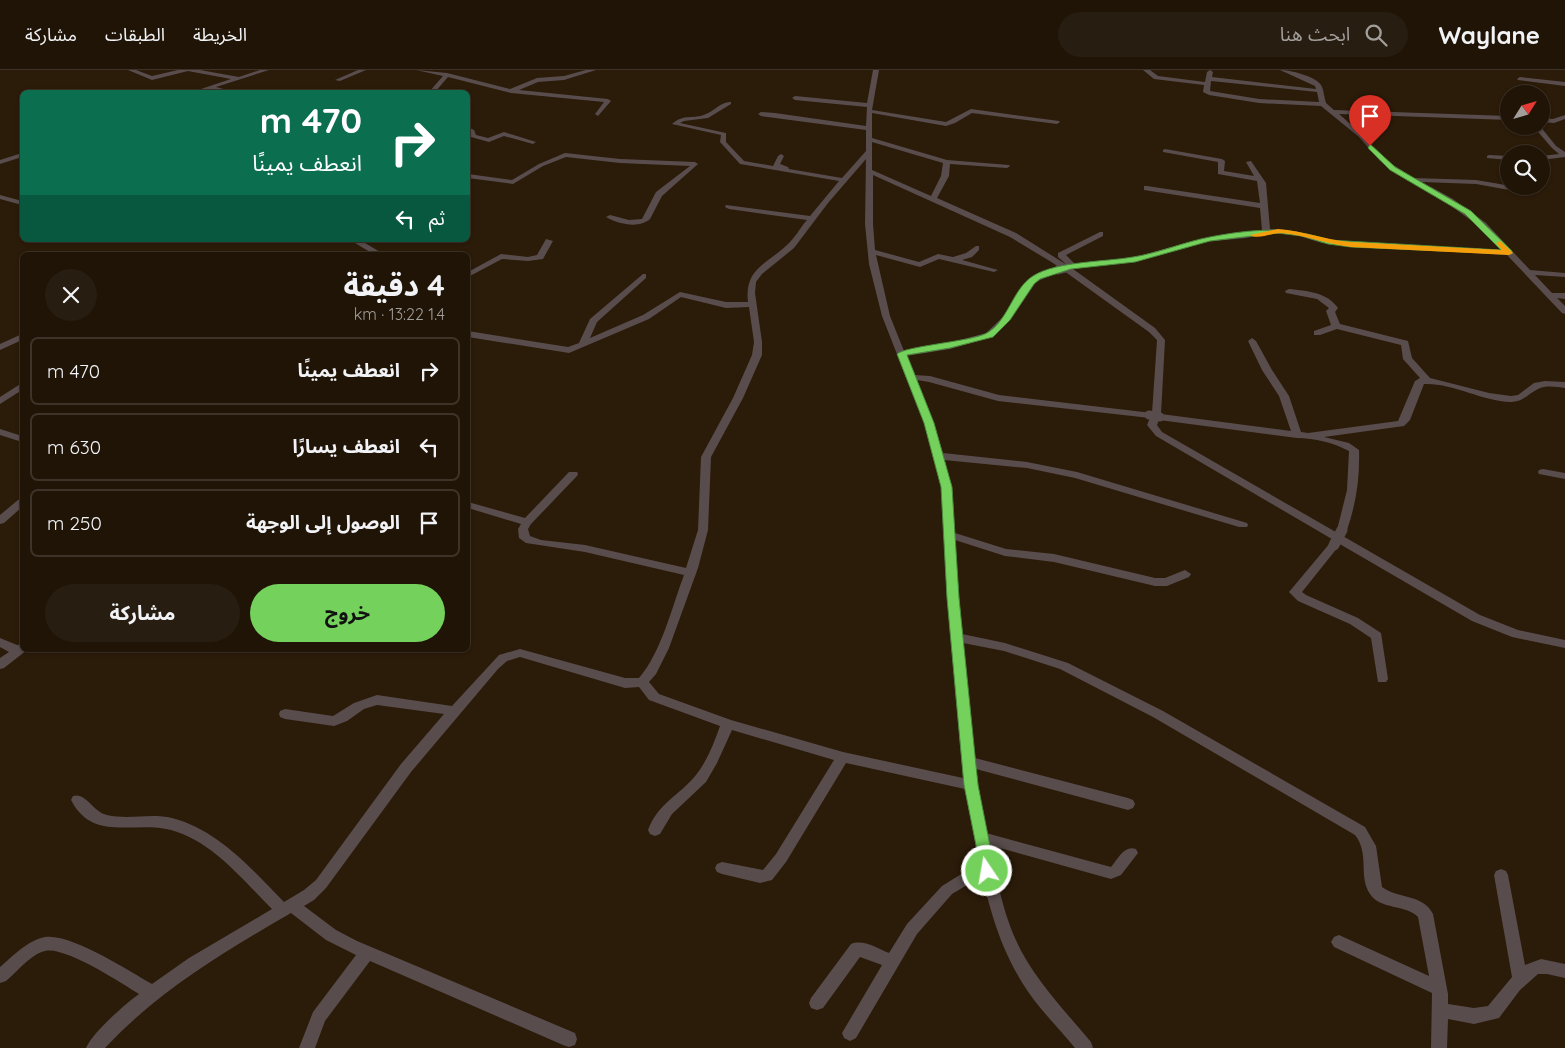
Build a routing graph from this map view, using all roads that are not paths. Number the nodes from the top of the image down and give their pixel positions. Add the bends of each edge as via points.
1 (131, 70) edge
2 (186, 70) edge
3 (190, 70) edge
4 (266, 70) edge
5 (363, 70) edge
6 (419, 70) edge
7 (593, 70) edge
8 (876, 70) edge
9 (1146, 70) edge
10 (1282, 70) edge
11 (447, 75) junction
12 (239, 78) junction
13 (1209, 78) junction
14 (1520, 79) dead end
15 (338, 80) dead end
16 (1565, 84) edge
17 (209, 88) junction
18 (202, 90) edge
19 (219, 90) edge
20 (434, 90) edge
21 (514, 90) junction
22 (1321, 91) junction
23 (795, 98) dead end
24 (729, 103) dead end
25 (1323, 104) junction
26 (870, 108) junction
27 (1334, 112) junction
28 (598, 114) dead end
29 (761, 114) dead end
30 (1565, 117) edge
31 (1500, 118) edge
32 (1550, 121) edge
33 (1057, 122) dead end
34 (470, 130) edge
35 (1544, 135) edge
36 (870, 139) junction
37 (533, 142) dead end
38 (1165, 151) dead end
39 (20, 156) edge
40 (781, 156) dead end
41 (1489, 157) dead end
42 (1550, 157) edge
43 (1500, 158) edge
44 (0, 162) edge
45 (947, 162) junction
46 (1249, 162) dead end
47 (1007, 166) dead end
48 (869, 175) junction
49 (470, 176) edge
50 (848, 177) junction
51 (1258, 179) junction
52 (1413, 180) junction
53 (1500, 186) edge
54 (1148, 188) dead end
55 (0, 197) edge
56 (933, 199) junction
57 (20, 202) edge
58 (1264, 206) junction
59 (728, 207) dead end
60 (610, 217) dead end
61 (813, 219) junction
62 (1266, 232) junction
63 (1100, 234) dead end
64 (550, 241) dead end
65 (358, 242) edge
66 (976, 248) dead end
67 (872, 251) junction
68 (376, 252) edge
69 (1509, 253) junction
70 (956, 260) junction
71 (1072, 267) junction
72 (994, 270) dead end
73 (1528, 272) junction
74 (470, 275) edge
75 (643, 276) dead end
76 (1565, 276) edge
77 (1289, 292) dead end
78 (1550, 295) junction
79 (1565, 296) edge
80 (752, 304) junction
81 (1565, 311) edge
82 (1336, 326) junction
83 (1317, 333) dead end
84 (470, 334) edge
85 (20, 338) edge
86 (1252, 341) dead end
87 (582, 345) junction
88 (0, 347) edge
89 (901, 354) junction
90 (911, 377) junction
91 (1427, 380) junction
92 (1565, 385) edge
93 (20, 387) edge
94 (0, 401) edge
95 (0, 432) edge
96 (1302, 435) junction
97 (20, 438) edge
98 (939, 456) junction
99 (1543, 472) dead end
100 (573, 474) dead end
101 (1565, 476) edge
102 (20, 504) edge
103 (470, 507) edge
104 (0, 521) edge
105 (527, 522) junction
106 (1243, 525) dead end
107 (950, 535) junction
108 (690, 573) junction
109 (1185, 574) dead end
110 (957, 637) junction
111 (0, 642) edge
112 (1565, 644) edge
113 (20, 650) edge
114 (0, 665) edge
115 (1382, 680) dead end
116 (642, 682) junction
117 (454, 712) junction
118 (285, 714) dead end
119 (728, 724) junction
120 (842, 757) junction
121 (969, 762) junction
122 (971, 785) junction
123 (78, 800) dead end
124 (1128, 804) dead end
125 (655, 830) dead end
126 (980, 837) junction
127 (1131, 853) dead end
128 (986, 866) junction
129 (722, 868) dead end
130 (1501, 875) dead end
131 (288, 908) junction
132 (1339, 942) dead end
133 (367, 952) junction
134 (893, 962) junction
135 (1565, 971) edge
136 (0, 976) edge
137 (1520, 978) junction
138 (1439, 989) junction
139 (152, 993) junction
140 (817, 1003) dead end
141 (1440, 1010) junction
142 (850, 1033) dead end
143 (569, 1039) dead end
144 (94, 1048) edge
145 (307, 1048) edge
146 (1085, 1048) edge
147 (1439, 1048) edge

1 - 2 street via 152,78
3 - 12 street
4 - 12 street
5 - 15 street
6 - 11 street
7 - 21 street via 535,81
8 - 26 street
9 - 13 street via 1156,78
10 - 22 street via 1310,80
11 - 20 street
11 - 21 street
12 - 17 street
13 - 22 street
13 - 25 street via 1207,92 1241,99
14 - 16 street
17 - 18 street
17 - 19 street
21 - 28 street via 608,101
22 - 25 street
23 - 26 street
24 - 50 street via 703,118 682,119 675,124 724,134 723,142 742,163
25 - 27 street
26 - 33 street via 946,124 973,111
26 - 36 street
27 - 31 street
27 - 52 street via 1382,160
29 - 36 street via 799,118
30 - 32 street
34 - 37 street via 473,136 486,139 502,134
35 - 42 street via 1565,155
36 - 45 street
36 - 48 street
36 - 50 street
38 - 51 street via 1220,160 1220,173
39 - 44 street
40 - 50 street via 778,166
41 - 43 street
45 - 47 street
45 - 56 street via 945,176
46 - 51 street
48 - 50 street
48 - 56 street
48 - 67 street
49 - 60 street via 513,182 536,167 565,155 695,164 658,196 644,221 638,223
50 - 61 street
51 - 58 street via 1262,183
52 - 53 street via 1476,182
52 - 69 street via 1468,213
54 - 58 street
55 - 57 street
56 - 112 street via 1013,235 1056,261 1152,330 1160,340 1157,413 1152,425 1159,434 1476,618 1516,634
58 - 62 street
59 - 61 street
61 - 80 street via 784,253 754,277
62 - 69 street via 1297,233 1322,241 1351,244
62 - 71 street via 1204,240 1135,259
63 - 71 street via 1061,256
64 - 74 street via 540,257 501,256
65 - 68 street
66 - 70 street
67 - 70 street via 920,265 938,256
67 - 89 street via 880,296
69 - 73 street
70 - 72 street
71 - 89 street, bridge via 1033,280 1007,318 989,335 950,346
73 - 76 street
73 - 78 street
75 - 87 street via 593,321
77 - 82 street via 1327,300 1334,308 1330,310
78 - 79 street
78 - 81 street
80 - 87 street via 726,305 680,294 646,317
80 - 108 street via 757,354 706,457 703,530
82 - 83 street
82 - 91 street via 1405,343 1408,359
84 - 87 street via 563,350
85 - 88 street
86 - 96 street
89 - 90 street
90 - 96 street, bridge via 930,379 998,398
90 - 98 street
91 - 92 street via 1484,396 1514,399 1541,385
91 - 96 street via 1420,381 1401,424
93 - 94 street
95 - 97 street
96 - 115 street, bridge via 1345,444 1354,450 1354,485 1349,510 1334,545 1295,592 1377,636
98 - 106 street via 1027,465 1077,475
98 - 107 street via 946,487
99 - 101 street
100 - 105 street
102 - 104 street
103 - 105 street
105 - 108 street via 523,534 530,541 567,545
107 - 109 street via 1005,552 1054,558 1155,582 1167,582
107 - 110 street
108 - 116 street via 663,648 652,671
110 - 121 street
110 - 138 street via 1005,646 1064,666 1165,718 1360,831 1372,851 1376,891 1390,900 1418,907 1425,914
111 - 113 street
113 - 114 street
116 - 117 street via 625,683 530,655 512,654 494,666
116 - 119 street via 654,697
117 - 118 street via 377,700 334,721
117 - 131 street via 406,768 329,875 309,895
119 - 120 street
119 - 125 street via 705,773 661,816
120 - 122 street
120 - 129 street via 782,858 767,876
121 - 122 street
121 - 124 street
122 - 126 street
123 - 131 street via 86,811 109,822 156,821 194,832
126 - 127 street via 1111,873
126 - 128 street
128 - 134 street via 953,886 936,902 912,929
128 - 146 street via 1001,924 1015,955 1030,981
130 - 137 street
131 - 133 street via 331,935
131 - 139 street via 214,951
132 - 138 street
133 - 143 street
133 - 145 street via 319,1017
134 - 140 street via 856,949
134 - 142 street
135 - 137 street via 1541,966 1532,968
136 - 139 street via 37,947 55,943
137 - 141 street via 1493,1013 1474,1016
138 - 141 street
139 - 144 street via 126,1013
141 - 147 street

